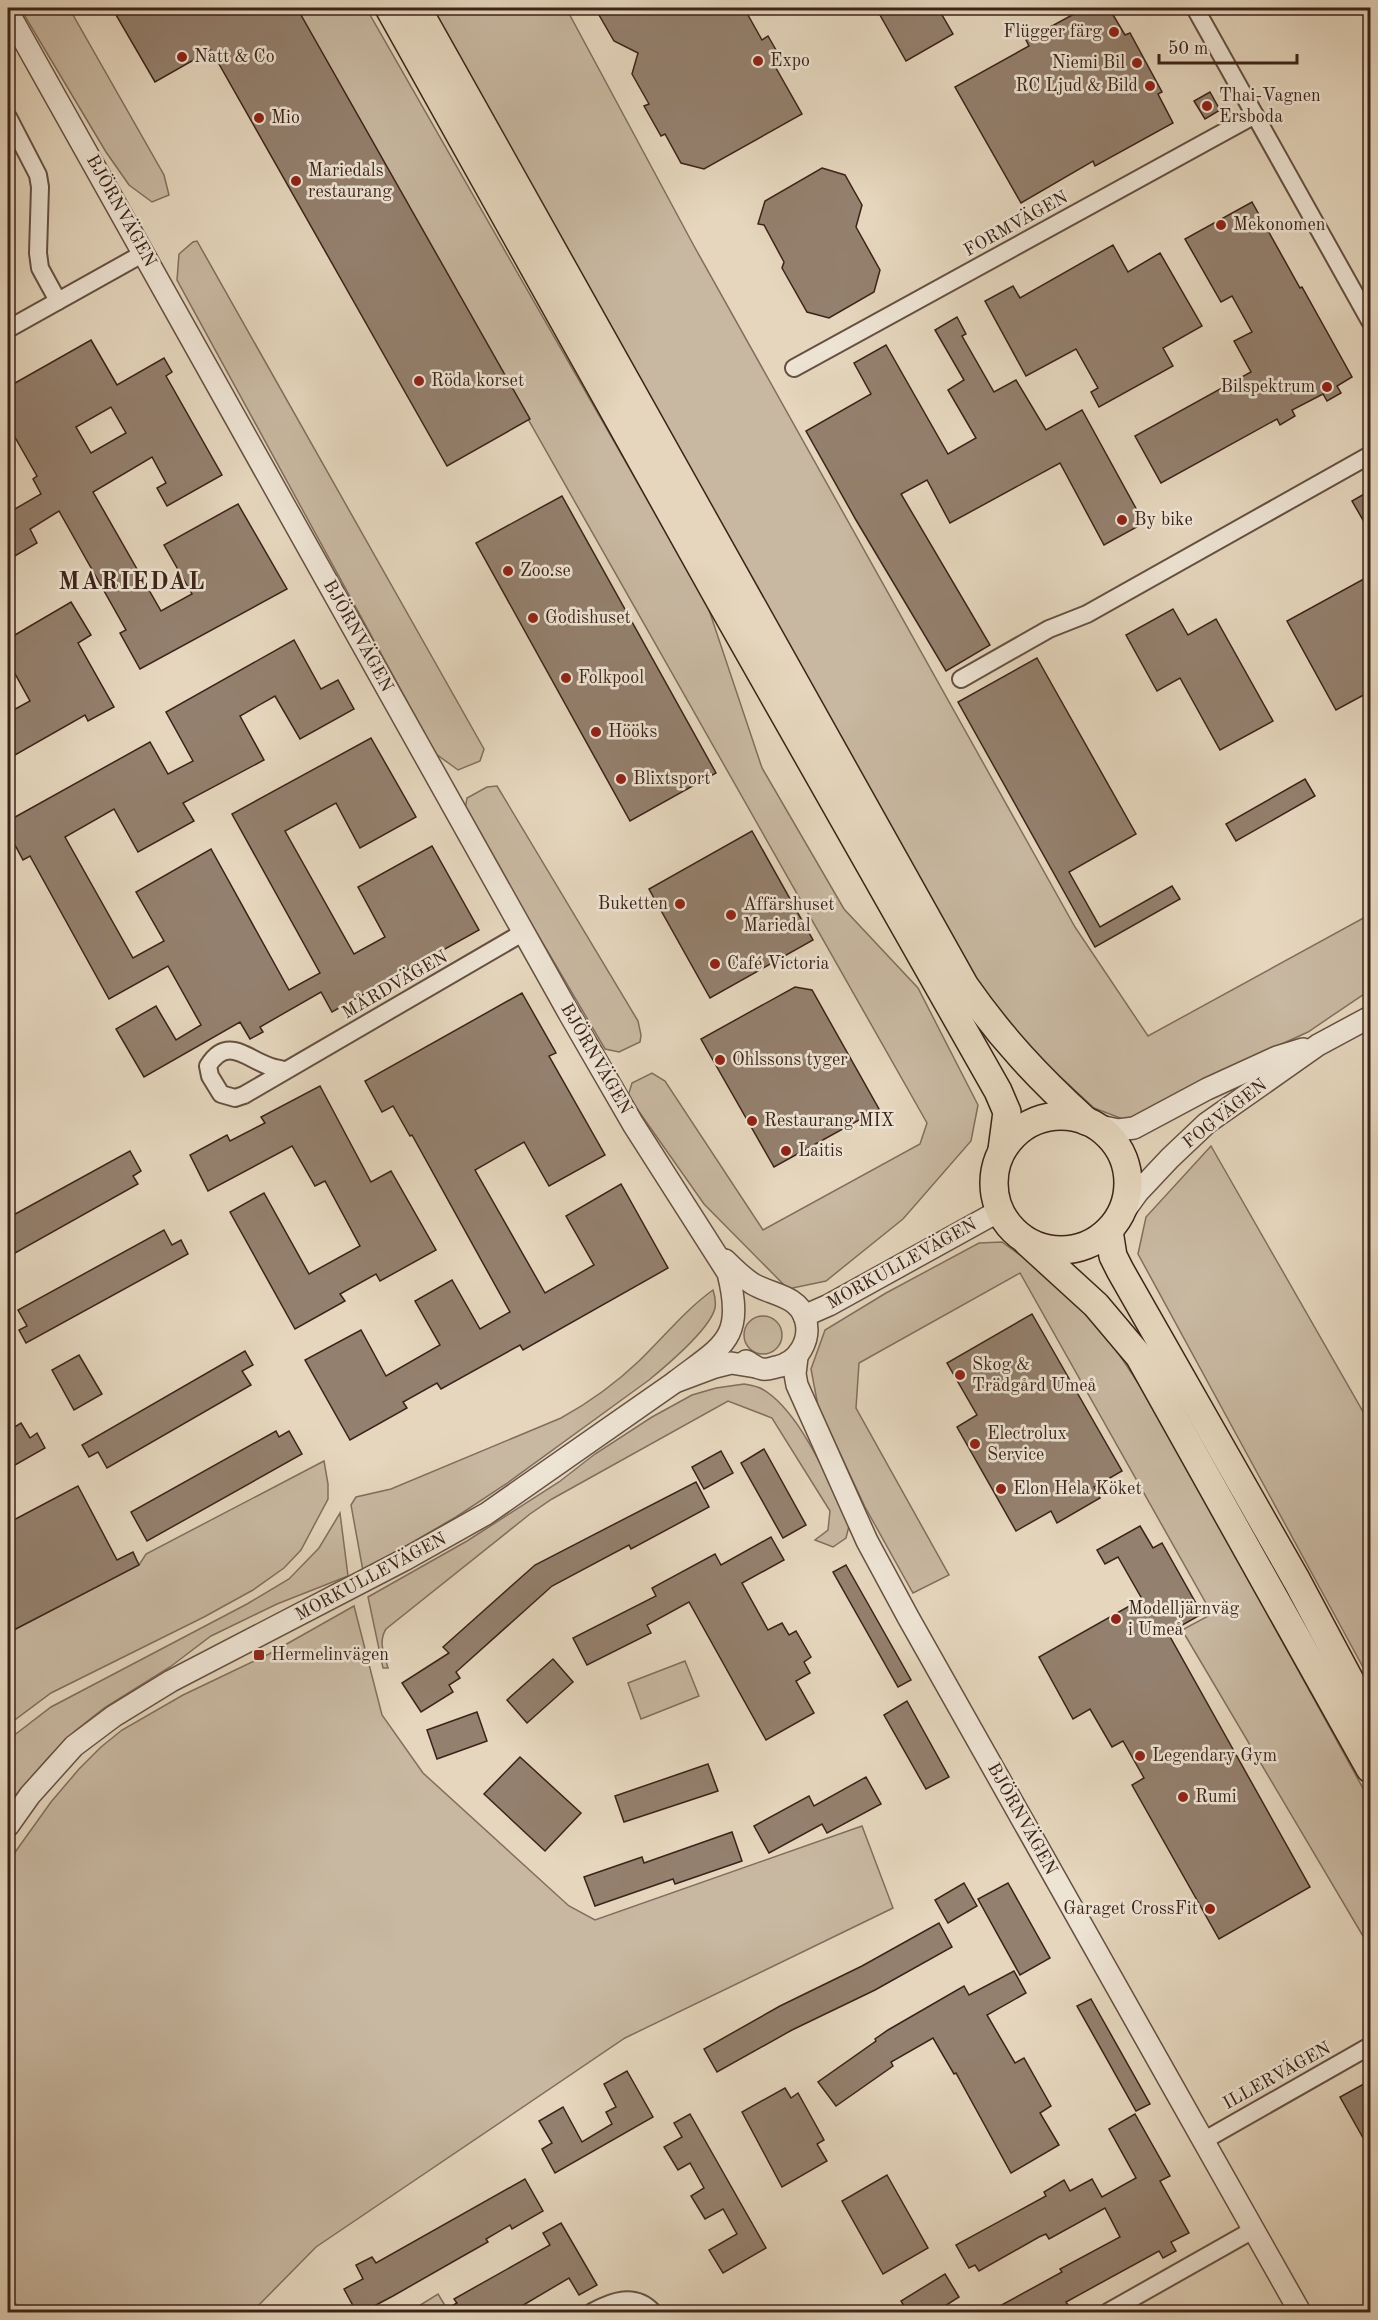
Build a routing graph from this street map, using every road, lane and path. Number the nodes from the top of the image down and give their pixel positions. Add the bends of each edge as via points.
1 (388, 8) edge
2 (417, 8) edge
3 (1195, 8) edge
4 (8, 12) edge
5 (1255, 115) junction
6 (8, 117) edge
7 (144, 253) junction
8 (58, 302) junction
9 (1371, 321) edge
10 (8, 329) edge
11 (794, 368) dead end
12 (1371, 454) edge
13 (961, 679) dead end
14 (524, 932) junction
15 (1371, 1017) edge
16 (1318, 1045) junction
17 (285, 1070) dead end
18 (1091, 1123) junction
19 (1002, 1150) junction
20 (999, 1211) junction
21 (1113, 1226) junction
22 (1027, 1242) junction
23 (718, 1254) junction
24 (769, 1293) junction
25 (804, 1316) junction
26 (733, 1325) junction
27 (797, 1357) junction
28 (760, 1368) junction
29 (675, 1382) junction
30 (808, 1413) junction
31 (1371, 1718) edge
32 (1371, 1769) edge
33 (8, 1826) edge
34 (1371, 2046) edge
35 (1203, 2140) junction
36 (1253, 2230) junction
37 (592, 2313) edge
38 (653, 2313) edge
39 (1108, 2313) edge
40 (1300, 2313) edge

1 - 19 highway via 998,1091 1007,1112
2 - 18 highway via 965,986 1012,1048
3 - 5 street
4 - 7 street, BJÖRNVÄGEN
5 - 9 street
5 - 11 street, FORMVÄGEN
6 - 8 street via 38,175 40,268
7 - 8 street
7 - 14 street, BJÖRNVÄGEN
8 - 10 street
12 - 13 street via 1087,614 1049,629
14 - 17 street, MÅRDVÄGEN
14 - 23 street, BJÖRNVÄGEN via 633,1124
15 - 16 street, FOGVÄGEN
16 - 18 street, FOGVÄGEN via 1277,1057 1134,1128 1118,1130
16 - 21 street, FOGVÄGEN via 1207,1124 1138,1192
18 - 19 highway via 1068,1116 1039,1119 1014,1135
18 - 21 highway via 1118,1148 1127,1171 1127,1197
19 - 20 highway via 993,1187
20 - 22 highway via 1011,1229
20 - 25 street, MORKULLEVÄGEN
21 - 22 highway via 1088,1245 1063,1251
21 - 31 highway via 1113,1256 1120,1270
22 - 32 highway via 1096,1305 1138,1356
23 - 24 street, BJÖRNVÄGEN
23 - 26 street, BJÖRNVÄGEN via 734,1294
24 - 25 street, BJÖRNVÄGEN via 781,1294 796,1304
24 - 26 street via 752,1297 741,1305
25 - 27 street, BJÖRNVÄGEN via 806,1340
26 - 28 street, BJÖRNVÄGEN via 735,1347 744,1359
26 - 29 street via 718,1349
27 - 28 street via 786,1365
27 - 30 street, BJÖRNVÄGEN via 797,1385
28 - 29 street, MORKULLEVÄGEN via 731,1364
28 - 30 street, BJÖRNVÄGEN
29 - 33 street, MORKULLEVÄGEN via 486,1514 114,1716 74,1746
30 - 35 street, BJÖRNVÄGEN via 867,1541 908,1617
34 - 35 street, ILLERVÄGEN
35 - 36 street, BJÖRNVÄGEN
36 - 39 street
36 - 40 street, BJÖRNVÄGEN
37 - 38 street via 625,2299 641,2302

